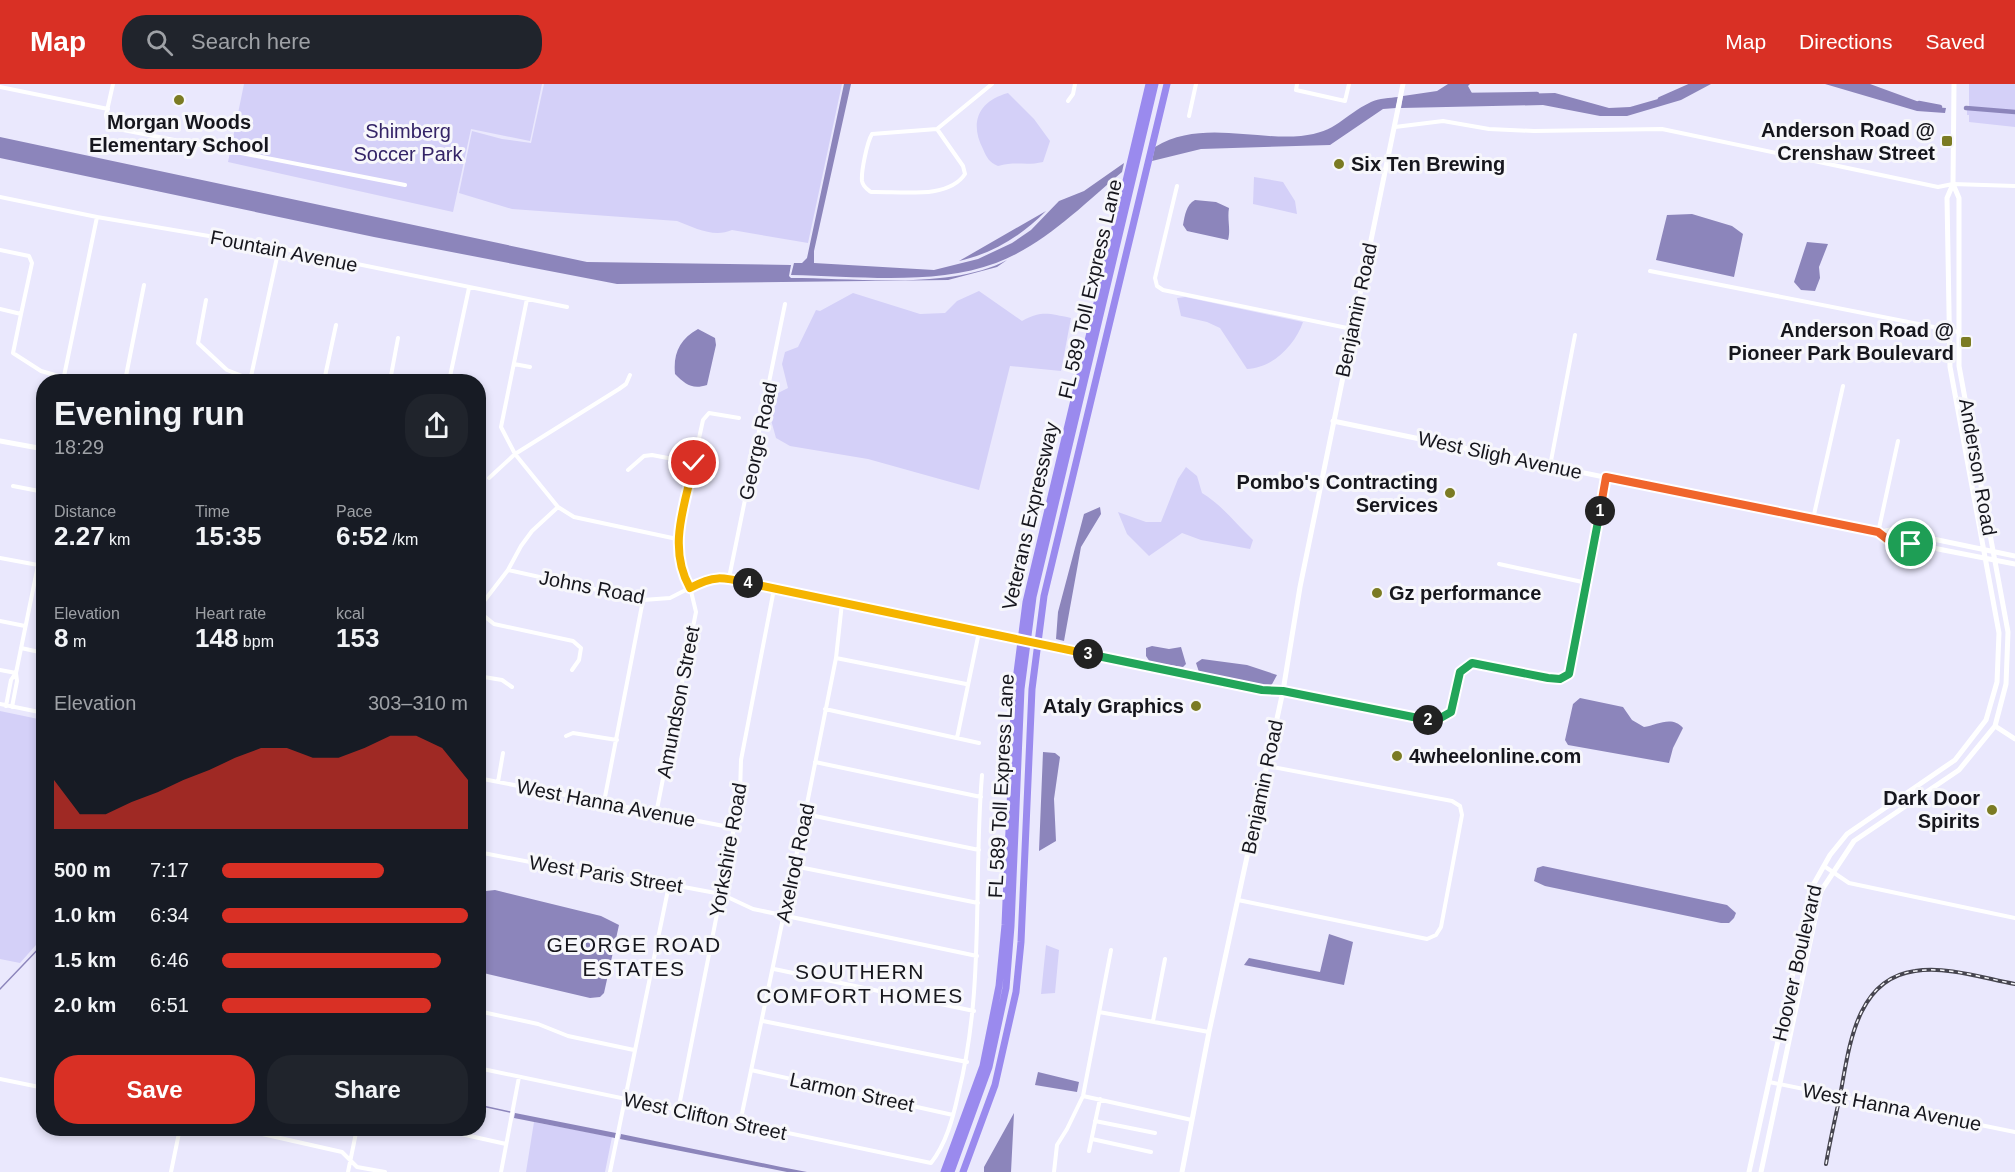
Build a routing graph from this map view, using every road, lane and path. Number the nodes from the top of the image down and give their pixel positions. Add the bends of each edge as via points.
1 (113, 84) edge
2 (992, 84) edge
3 (1075, 84) edge
4 (1149, 84) edge
5 (1155, 84) edge
6 (1196, 84) edge
7 (1297, 84) edge
8 (1349, 84) edge
9 (1954, 84) edge
10 (1403, 85) edge
11 (0, 87) edge
12 (1166, 87) edge
13 (1068, 101) dead end
14 (108, 109) junction
15 (1189, 116) dead end
16 (1394, 127) junction
17 (937, 129) junction
18 (1139, 142) junction
19 (1953, 184) junction
20 (405, 185) dead end
21 (1178, 186) dead end
22 (2015, 186) edge
23 (0, 197) edge
24 (97, 217) junction
25 (279, 248) junction
26 (0, 250) edge
27 (1650, 270) dead end
28 (144, 285) dead end
29 (469, 288) junction
30 (527, 299) junction
31 (206, 300) dead end
32 (785, 304) dead end
33 (567, 307) dead end
34 (0, 309) edge
35 (21, 314) junction
36 (336, 325) dead end
37 (1352, 329) junction
38 (1949, 330) junction
39 (1959, 332) junction
40 (1575, 335) dead end
41 (398, 338) dead end
42 (514, 364) junction
43 (530, 367) dead end
44 (48, 374) edge
45 (64, 374) edge
46 (126, 374) edge
47 (236, 374) edge
48 (251, 374) edge
49 (326, 374) edge
50 (391, 374) edge
51 (451, 374) edge
52 (630, 375) dead end
53 (1844, 386) dead end
54 (739, 418) dead end
55 (1333, 421) junction
56 (0, 441) edge
57 (1898, 441) dead end
58 (36, 448) edge
59 (515, 454) junction
60 (694, 463) junction
61 (1550, 466) junction
62 (628, 470) dead end
63 (1606, 477) junction
64 (489, 478) dead end
65 (13, 486) dead end
66 (36, 490) edge
67 (558, 507) junction
68 (1813, 519) junction
69 (1878, 532) junction
70 (677, 539) junction
71 (1982, 548) junction
72 (1993, 551) junction
73 (2015, 556) edge
74 (0, 558) edge
75 (1984, 558) junction
76 (1995, 561) junction
77 (1499, 564) dead end
78 (2015, 564) edge
79 (36, 565) edge
80 (508, 570) junction
81 (36, 574) edge
82 (729, 578) junction
83 (35, 579) joint
84 (1587, 583) junction
85 (690, 588) junction
86 (774, 589) junction
87 (486, 599) edge
88 (643, 600) junction
89 (842, 603) junction
90 (486, 617) edge
91 (0, 621) edge
92 (25, 626) junction
93 (979, 632) junction
94 (21, 648) junction
95 (36, 651) edge
96 (836, 658) junction
97 (1020, 661) junction
98 (0, 669) edge
99 (572, 670) dead end
100 (16, 673) junction
101 (486, 677) edge
102 (966, 684) junction
103 (512, 687) dead end
104 (1283, 691) junction
105 (0, 704) edge
106 (6, 706) junction
107 (12, 707) junction
108 (825, 709) junction
109 (36, 712) edge
110 (1986, 720) joint
111 (1995, 726) junction
112 (566, 736) dead end
113 (957, 738) junction
114 (2015, 739) edge
115 (617, 740) junction
116 (979, 743) dead end
117 (504, 753) dead end
118 (815, 762) junction
119 (1266, 766) junction
120 (982, 775) dead end
121 (486, 780) edge
122 (498, 782) junction
123 (981, 796) junction
124 (604, 802) junction
125 (656, 814) junction
126 (806, 814) junction
127 (734, 828) junction
128 (979, 850) junction
129 (486, 854) edge
130 (794, 866) junction
131 (1824, 866) junction
132 (1832, 872) junction
133 (669, 885) junction
134 (721, 894) junction
135 (1238, 900) junction
136 (978, 903) junction
137 (784, 916) junction
138 (2015, 918) edge
139 (1111, 950) dead end
140 (977, 956) junction
141 (1165, 959) dead end
142 (774, 969) junction
143 (974, 1011) junction
144 (1099, 1012) junction
145 (486, 1013) edge
146 (763, 1020) junction
147 (1153, 1021) junction
148 (1209, 1032) junction
149 (634, 1050) junction
150 (967, 1062) junction
151 (486, 1070) edge
152 (751, 1070) junction
153 (519, 1077) junction
154 (0, 1079) edge
155 (1769, 1082) junction
156 (1779, 1084) junction
157 (36, 1086) edge
158 (1083, 1096) junction
159 (624, 1099) junction
160 (1100, 1099) junction
161 (678, 1111) junction
162 (953, 1115) junction
163 (1192, 1120) junction
164 (1095, 1121) junction
165 (740, 1123) junction
166 (2015, 1132) edge
167 (1155, 1133) dead end
168 (178, 1136) edge
169 (271, 1136) edge
170 (355, 1136) edge
171 (470, 1136) edge
172 (1092, 1139) junction
173 (506, 1144) junction
174 (1089, 1151) dead end
175 (1151, 1152) dead end
176 (351, 1159) junction
177 (171, 1172) edge
178 (348, 1172) edge
179 (385, 1172) edge
180 (501, 1172) edge
181 (610, 1172) edge
182 (944, 1172) edge
183 (951, 1172) edge
184 (963, 1172) edge
185 (1054, 1172) edge
186 (1182, 1172) edge
187 (1749, 1172) edge
188 (1761, 1172) edge

1 - 14 street
2 - 17 street
3 - 13 street
4 - 18 highway, Veterans Expressway
5 - 18 highway
6 - 15 street
7 - 8 street via 1296,90 1345,101
9 - 19 main road, Anderson Road
10 - 16 main road, Benjamin Road
11 - 14 street
12 - 184 highway, Veterans Expressway via 1039,625 1016,992 995,1085
14 - 20 street via 108,124 113,128
16 - 19 street via 1443,121 1534,131 1662,129 1938,187
16 - 37 main road, Benjamin Road
17 - 17 street via 963,166 965,174 956,185 933,191 871,192 864,188 862,181 873,134
18 - 97 highway, Veterans Expressway via 1034,562
19 - 22 street
19 - 38 main road, Anderson Road via 1947,198
19 - 39 main road, Anderson Road via 1959,198
21 - 37 street via 1155,278 1157,286
23 - 24 street, Fountain Avenue
24 - 25 street, Fountain Avenue
24 - 45 street
25 - 29 street, Fountain Avenue
25 - 48 street
26 - 35 street via 29,256 32,263
27 - 38 street
28 - 46 street
29 - 30 street, Fountain Avenue
29 - 51 street
30 - 33 street, Fountain Avenue
30 - 42 street
31 - 47 street via 198,344
32 - 82 street, George Road
34 - 35 street
35 - 44 street via 13,353
36 - 49 street
37 - 55 main road, Benjamin Road
38 - 39 street
38 - 71 main road, Anderson Road via 1950,367
39 - 72 main road, Anderson Road via 1959,366
40 - 61 street
41 - 50 street
42 - 43 street
42 - 59 street via 501,427
52 - 59 street via 619,389
53 - 68 street
54 - 60 street, Amundson Street via 709,413 703,420
55 - 61 main road, West Sligh Avenue
55 - 104 main road, Benjamin Road
56 - 58 main road
57 - 69 street
59 - 64 street
59 - 67 street
60 - 62 street via 652,455 644,456
60 - 70 street, Amundson Street
61 - 63 main road, West Sligh Avenue
63 - 68 main road, West Sligh Avenue
63 - 84 street, Johns Road
65 - 66 street
67 - 70 street via 574,517
67 - 80 street via 532,531
68 - 69 main road, West Sligh Avenue
69 - 71 main road, West Sligh Avenue via 1890,530
69 - 75 main road, West Sligh Avenue via 1887,539
70 - 85 street, Amundson Street via 683,575
71 - 72 main road, West Sligh Avenue
71 - 75 main road, Anderson Road
72 - 73 main road, West Sligh Avenue
72 - 76 main road, Anderson Road
74 - 79 street
75 - 76 main road, West Sligh Avenue
75 - 110 main road, Anderson Road via 1999,633 2000,662
76 - 78 main road, West Sligh Avenue
76 - 111 main road, Anderson Road via 2008,632 2009,662
77 - 84 street
80 - 87 street
80 - 88 street, Johns Road
81 - 83 street
82 - 85 street, Johns Road via 709,578
82 - 86 street, Johns Road
83 - 92 street
84 - 104 street, Johns Road via 1569,674 1560,679 1472,663 1460,672 1451,712 1435,721
85 - 88 street, Johns Road via 670,598
85 - 125 street, Amundson Street via 696,612
86 - 89 street, Johns Road
86 - 127 street, Yorkshire Road via 741,760
88 - 115 street
89 - 93 street, Johns Road
89 - 96 street, Axelrod Road
90 - 99 street via 495,624 573,641 581,648
91 - 92 street
92 - 94 street
93 - 102 street
93 - 104 street, Johns Road via 1262,690
94 - 95 street
94 - 100 street
96 - 102 street
96 - 108 street, Axelrod Road
97 - 182 highway, Veterans Expressway via 999,986 982,1065
97 - 183 highway, FL 589 Toll Express Lane via 1006,988 989,1067
98 - 100 street
100 - 106 street
100 - 107 street
101 - 103 street via 502,680
102 - 113 street
104 - 119 main road, Benjamin Road
105 - 106 street
106 - 107 street
107 - 109 street
108 - 113 street
108 - 118 street, Axelrod Road
110 - 131 main road, Hoover Boulevard via 1955,759 1847,834
111 - 114 main road
111 - 132 main road, Hoover Boulevard via 1959,770 1854,841
112 - 115 street via 573,733
113 - 116 street
115 - 124 street
117 - 122 street
118 - 123 street
118 - 126 street, Axelrod Road
119 - 135 main road, Benjamin Road
119 - 135 street via 1452,801 1460,806 1462,814 1441,927 1427,939
120 - 123 street
121 - 122 street, West Hanna Avenue
122 - 124 street, West Hanna Avenue
123 - 128 street
124 - 125 street, West Hanna Avenue
125 - 127 street, West Hanna Avenue
126 - 128 street
126 - 130 street, Axelrod Road
127 - 134 street, Yorkshire Road
128 - 136 street
129 - 133 street, West Paris Street
130 - 136 street
130 - 137 street, Axelrod Road
131 - 132 street
131 - 155 main road, Hoover Boulevard via 1812,887
132 - 138 street via 1849,883
132 - 156 main road, Hoover Boulevard via 1821,891
133 - 134 street, West Paris Street
133 - 149 street
134 - 137 street, West Paris Street via 753,909
134 - 161 street, Yorkshire Road
135 - 148 main road, Benjamin Road
136 - 140 street
137 - 140 street, West Paris Street
137 - 142 street, Axelrod Road
139 - 144 street
140 - 143 street
141 - 147 street
142 - 143 street
142 - 146 street, Axelrod Road
143 - 150 street
144 - 147 street
144 - 158 street
145 - 149 street
146 - 150 street
146 - 152 street, Axelrod Road
147 - 148 street
148 - 163 main road, Benjamin Road
149 - 159 street
150 - 162 street
151 - 153 street, West Clifton Street
152 - 162 street, Larmon Street
152 - 165 street, Axelrod Road
153 - 159 street, West Clifton Street
153 - 173 street
154 - 157 street
155 - 156 street, West Hanna Avenue
155 - 187 main road, Hoover Boulevard
156 - 166 street, West Hanna Avenue
156 - 188 main road, Hoover Boulevard
158 - 160 street
158 - 185 street via 1057,1145
159 - 161 street, West Clifton Street
159 - 181 street
160 - 163 street
160 - 164 street
161 - 165 street, West Clifton Street
162 - 165 street, West Clifton Street via 932,1163
163 - 186 main road, Benjamin Road
164 - 167 street
164 - 172 street
168 - 177 street
169 - 176 street via 342,1152
170 - 176 street
171 - 173 street
172 - 174 street
172 - 175 street
173 - 180 street
176 - 178 street
176 - 179 street via 357,1167

